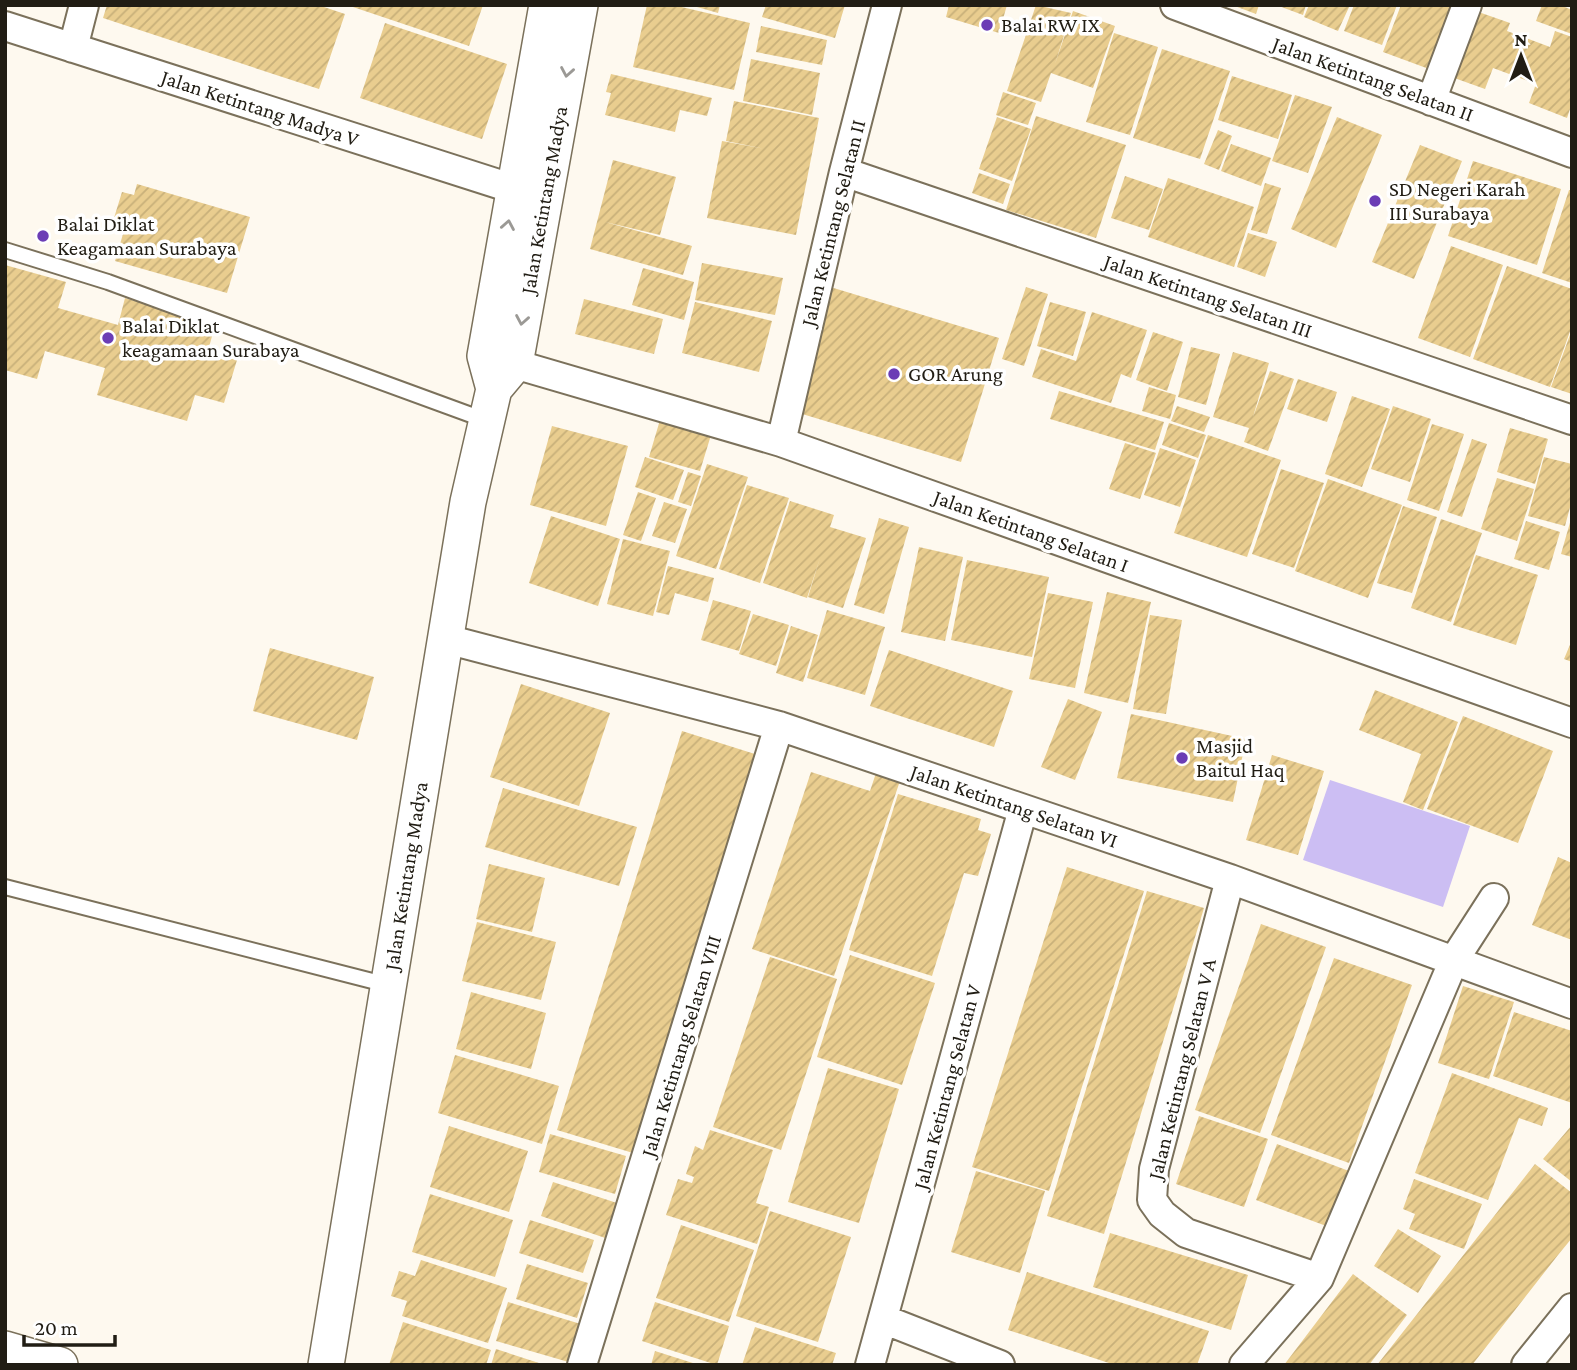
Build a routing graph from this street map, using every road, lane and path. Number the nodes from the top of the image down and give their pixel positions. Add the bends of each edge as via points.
1 (84, 5) edge
2 (547, 5) edge
3 (580, 5) edge
4 (887, 5) edge
5 (1175, 5) edge
6 (1467, 5) edge
7 (5, 26) edge
8 (73, 48) junction
9 (1431, 101) junction
10 (1572, 153) edge
11 (844, 172) junction
12 (514, 189) junction
13 (5, 250) edge
14 (495, 382) junction
15 (1572, 420) edge
16 (781, 442) junction
17 (446, 639) junction
18 (1572, 723) edge
19 (779, 726) junction
20 (1023, 808) junction
21 (1230, 878) junction
22 (5, 887) edge
23 (1494, 898) dead end
24 (1454, 960) junction
25 (388, 985) junction
26 (1572, 1004) edge
27 (1319, 1278) junction
28 (1572, 1308) edge
29 (883, 1319) junction
30 (5, 1349) edge
31 (60, 1365) edge
32 (326, 1365) edge
33 (582, 1365) edge
34 (870, 1365) edge
35 (1000, 1365) edge
36 (1244, 1365) edge
37 (1527, 1365) edge

1 - 8 street
2 - 12 street, Jalan Ketintang Madya
3 -> 14 street, Jalan Ketintang Madya
4 - 11 street, Jalan Ketintang Selatan II
5 - 9 street, Jalan Ketintang Selatan II
6 - 9 street
7 - 8 street, Jalan Ketintang Madya V
8 - 12 street, Jalan Ketintang Madya V
9 - 10 street, Jalan Ketintang Selatan II
11 - 15 street, Jalan Ketintang Selatan III
11 - 16 street, Jalan Ketintang Selatan II
14 -> 12 street, Jalan Ketintang Madya
13 - 14 lane via 108,282
14 - 16 street, Jalan Ketintang Selatan I
14 - 17 street, Jalan Ketintang Madya
16 - 18 street, Jalan Ketintang Selatan I
17 - 19 street, Jalan Ketintang Selatan VI
17 - 25 street, Jalan Ketintang Madya
19 - 20 street, Jalan Ketintang Selatan VI
19 - 33 street, Jalan Ketintang Selatan VIII
20 - 21 street, Jalan Ketintang Selatan VI
20 - 29 street, Jalan Ketintang Selatan V
21 - 24 street, Jalan Ketintang Selatan VI
21 - 27 street, Jalan Ketintang Selatan V A via 1154,1169 1152,1200 1186,1233
22 - 25 lane
23 - 24 street
24 - 26 street, Jalan Ketintang Selatan VI
24 - 27 street
25 - 32 street, Jalan Ketintang Madya
27 - 36 street
28 - 37 street
29 - 34 street, Jalan Ketintang Selatan V
29 - 35 street
30 - 31 street

